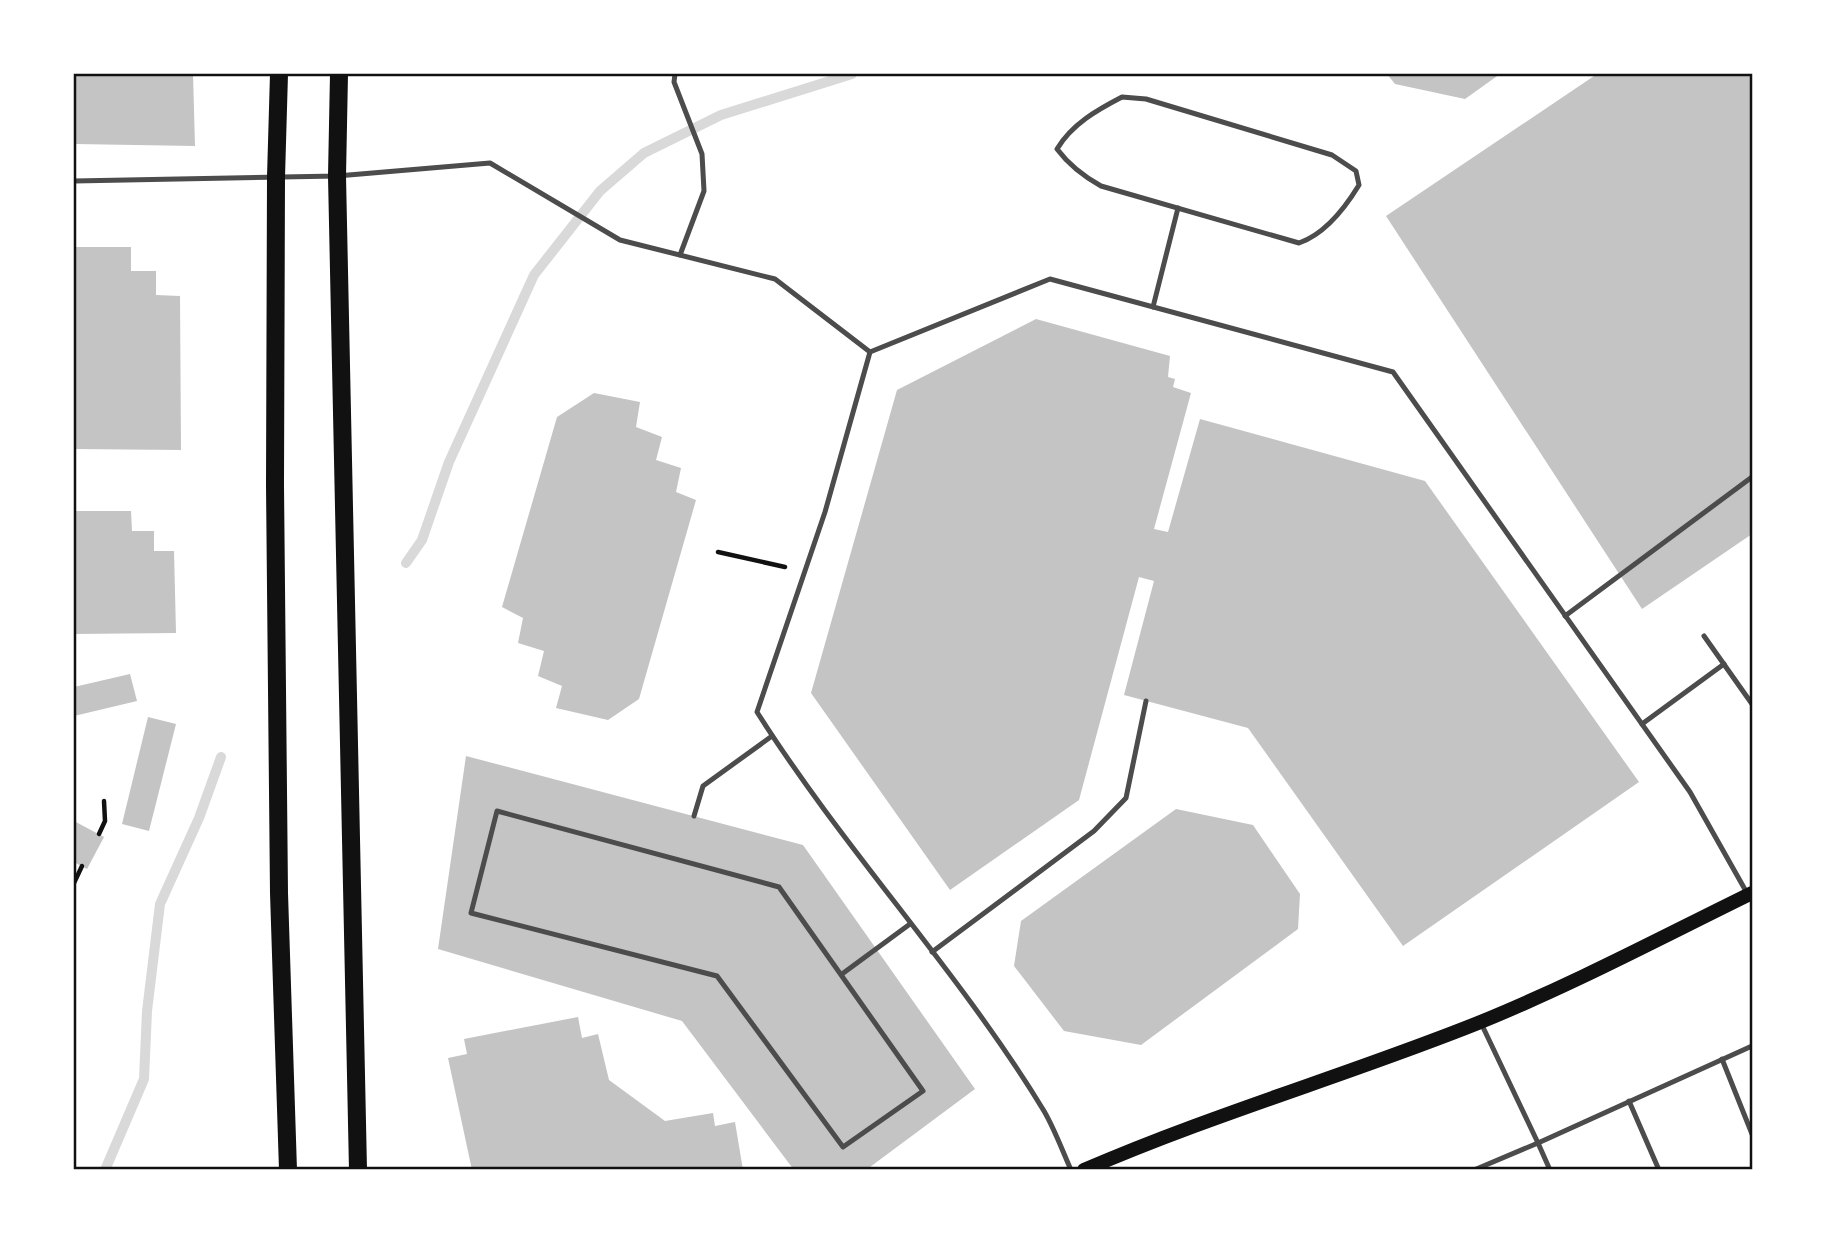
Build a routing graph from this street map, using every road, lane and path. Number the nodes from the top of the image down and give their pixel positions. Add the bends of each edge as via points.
1 (279, 74) edge
2 (339, 74) edge
3 (675, 74) edge
4 (337, 176) junction
5 (276, 177) junction
6 (74, 181) edge
7 (1178, 208) junction
8 (680, 255) junction
9 (1153, 307) junction
10 (870, 352) junction
11 (1752, 477) edge
12 (718, 552) dead end
13 (805, 571) junction
14 (1565, 616) junction
15 (1703, 636) dead end
16 (1724, 664) junction
17 (1146, 701) dead end
18 (1752, 704) edge
19 (1642, 723) junction
20 (772, 736) junction
21 (104, 801) dead end
22 (694, 816) dead end
23 (99, 834) dead end
24 (82, 866) dead end
25 (74, 883) edge
26 (1751, 894) edge
27 (910, 924) junction
28 (932, 951) junction
29 (842, 974) junction
30 (1480, 1022) junction
31 (1752, 1046) edge
32 (1722, 1059) junction
33 (1629, 1101) junction
34 (1752, 1134) edge
35 (1538, 1143) junction
36 (288, 1170) edge
37 (358, 1170) edge
38 (1071, 1170) edge
39 (1084, 1170) edge
40 (1474, 1170) edge
41 (1550, 1170) edge
42 (1659, 1170) edge

1 - 5 main road
2 - 4 main road
3 - 8 lane via 702,155 704,191
4 - 5 lane
4 - 8 lane via 490,163 620,240
4 - 37 main road
5 - 6 lane
5 - 36 main road via 279,893
7 - 7 lane via 1101,186 1057,149 1066,135 1098,109 1122,97 1146,99 1332,155 1356,171 1359,185 1312,239 1299,243
7 - 9 lane
8 - 10 lane via 775,279
9 - 10 lane via 1050,279
9 - 14 lane via 1393,372
10 - 13 lane
11 - 14 lane
12 - 13 path
13 - 20 lane via 757,712
14 - 19 lane
15 - 16 lane
16 - 18 lane
16 - 19 lane
17 - 28 lane via 1126,798 1094,831
19 - 26 lane
20 - 22 lane via 703,786
20 - 27 lane
21 - 23 path via 105,821
24 - 25 path
26 - 30 main road
27 - 28 lane
27 - 29 lane
28 - 38 lane via 979,1010 1038,1102
29 - 29 lane via 779,887 497,811 471,913 718,976 843,1147 923,1091
30 - 35 lane
30 - 39 main road
31 - 32 lane
32 - 33 lane
32 - 34 lane
33 - 35 lane
33 - 42 lane
35 - 40 lane
35 - 41 lane

